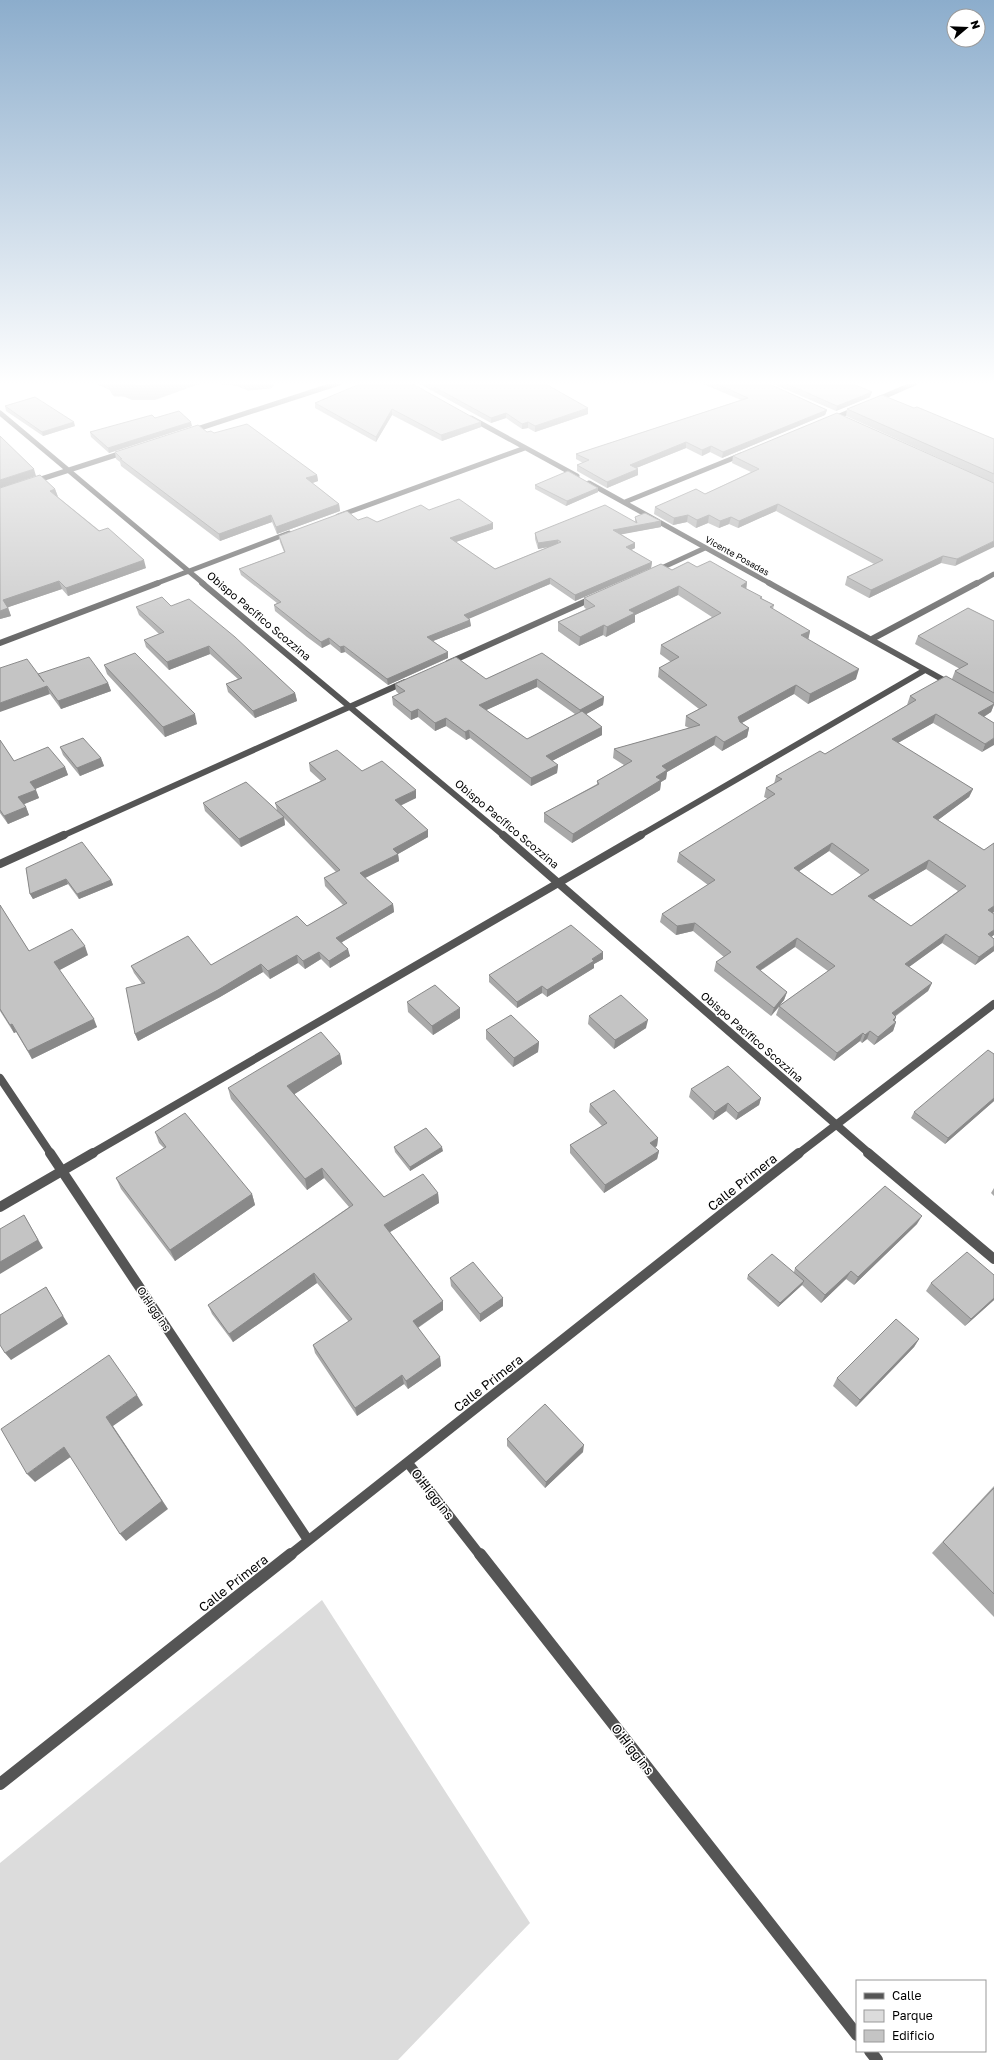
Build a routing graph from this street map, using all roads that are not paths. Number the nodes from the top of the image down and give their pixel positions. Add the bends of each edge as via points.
1 (40, 479) edge
2 (80, 479) edge
3 (439, 479) edge
4 (583, 479) edge
5 (682, 479) edge
6 (28, 483) edge
7 (625, 502) junction
8 (330, 519) edge
9 (293, 532) edge
10 (705, 548) junction
11 (188, 570) junction
12 (647, 574) edge
13 (994, 574) edge
14 (596, 597) edge
15 (872, 639) junction
16 (0, 643) edge
17 (444, 665) edge
18 (925, 670) junction
19 (408, 681) edge
20 (953, 685) edge
21 (350, 707) junction
22 (0, 864) edge
23 (560, 883) junction
24 (994, 1004) edge
25 (0, 1078) edge
26 (835, 1125) junction
27 (62, 1171) junction
28 (0, 1207) edge
29 (994, 1259) edge
30 (408, 1463) junction
31 (308, 1540) junction
32 (0, 1784) edge
33 (856, 2034) edge
34 (871, 2052) edge
35 (877, 2060) edge

1 - 6 street
2 - 11 street, Obispo Pacífico Scozzina
3 - 8 street
4 - 7 street, Vicente Posadas
5 - 7 street
7 - 10 street, Vicente Posadas
9 - 11 street
10 - 12 street
10 - 15 street, Vicente Posadas
11 - 16 street
11 - 21 street, Obispo Pacífico Scozzina
13 - 15 street
14 - 17 street
15 - 18 street, Vicente Posadas
18 - 20 street, Vicente Posadas
18 - 23 street
19 - 21 street
21 - 22 street
21 - 23 street, Obispo Pacífico Scozzina
23 - 26 street, Obispo Pacífico Scozzina
23 - 27 street
24 - 26 street, Calle Primera
25 - 27 street, O'Higgins
26 - 29 street, Obispo Pacífico Scozzina
26 - 30 street, Calle Primera
27 - 28 street
27 - 31 street, O'Higgins
30 - 31 street, Calle Primera
30 - 33 street, O'Higgins
31 - 32 street, Calle Primera
34 - 35 street

